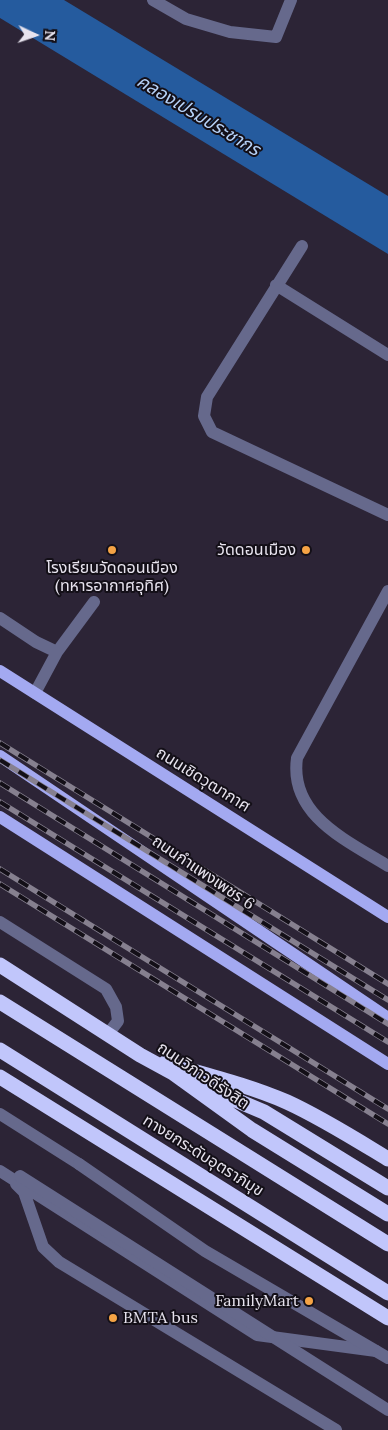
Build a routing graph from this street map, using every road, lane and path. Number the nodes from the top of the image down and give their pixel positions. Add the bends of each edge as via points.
1 (153, 0) edge
2 (291, 0) edge
3 (302, 246) dead end
4 (276, 285) junction
5 (388, 354) edge
6 (388, 515) edge
7 (388, 591) edge
8 (94, 602) dead end
9 (0, 618) edge
10 (58, 652) junction
11 (0, 671) edge
12 (35, 693) junction
13 (0, 756) edge
14 (0, 817) edge
15 (388, 866) edge
16 (388, 917) edge
17 (0, 922) edge
18 (0, 964) edge
19 (0, 1002) edge
20 (388, 1018) edge
21 (108, 1034) junction
22 (0, 1050) edge
23 (140, 1055) junction
24 (388, 1064) edge
25 (173, 1073) junction
26 (0, 1077) edge
27 (0, 1114) edge
28 (388, 1159) edge
29 (0, 1164) edge
30 (0, 1171) edge
31 (16, 1177) junction
32 (388, 1188) edge
33 (388, 1214) edge
34 (388, 1244) edge
35 (388, 1293) edge
36 (388, 1318) edge
37 (388, 1352) edge
38 (388, 1358) edge
39 (388, 1410) edge
40 (336, 1430) edge

1 - 2 street via 186,19 230,32 276,37
3 - 4 street
4 - 5 street
4 - 6 street via 207,397 204,416 212,432
7 - 15 street via 297,758 295,773 298,791 308,808 339,836
8 - 10 street
9 - 10 street
10 - 12 street
11 - 12 main road, ถนนเชิดวุฒากาศ
12 - 16 main road, ถนนเชิดวุฒากาศ
13 - 20 main road, ถนนกำแพงเพชร 6
14 - 24 main road
17 - 21 street via 106,989 116,1007 118,1021
18 - 21 highway, ถนนวิภาวดีรังสิต
19 - 34 highway, ทางยกระดับอุตราภิมุข
21 - 23 highway, ถนนวิภาวดีรังสิต
22 - 35 highway, ทางยกระดับอุตราภิมุข
23 - 25 highway, ถนนวิภาวดีรังสิต
23 - 28 highway via 288,1103
25 - 32 highway via 264,1112
25 - 33 highway, ถนนวิภาวดีรังสิต via 252,1130
26 - 36 highway
27 - 38 street, bridge via 205,1251
29 - 31 street
30 - 31 street
31 - 37 street via 257,1335
31 - 39 street, bridge
31 - 40 street via 43,1247 59,1262

